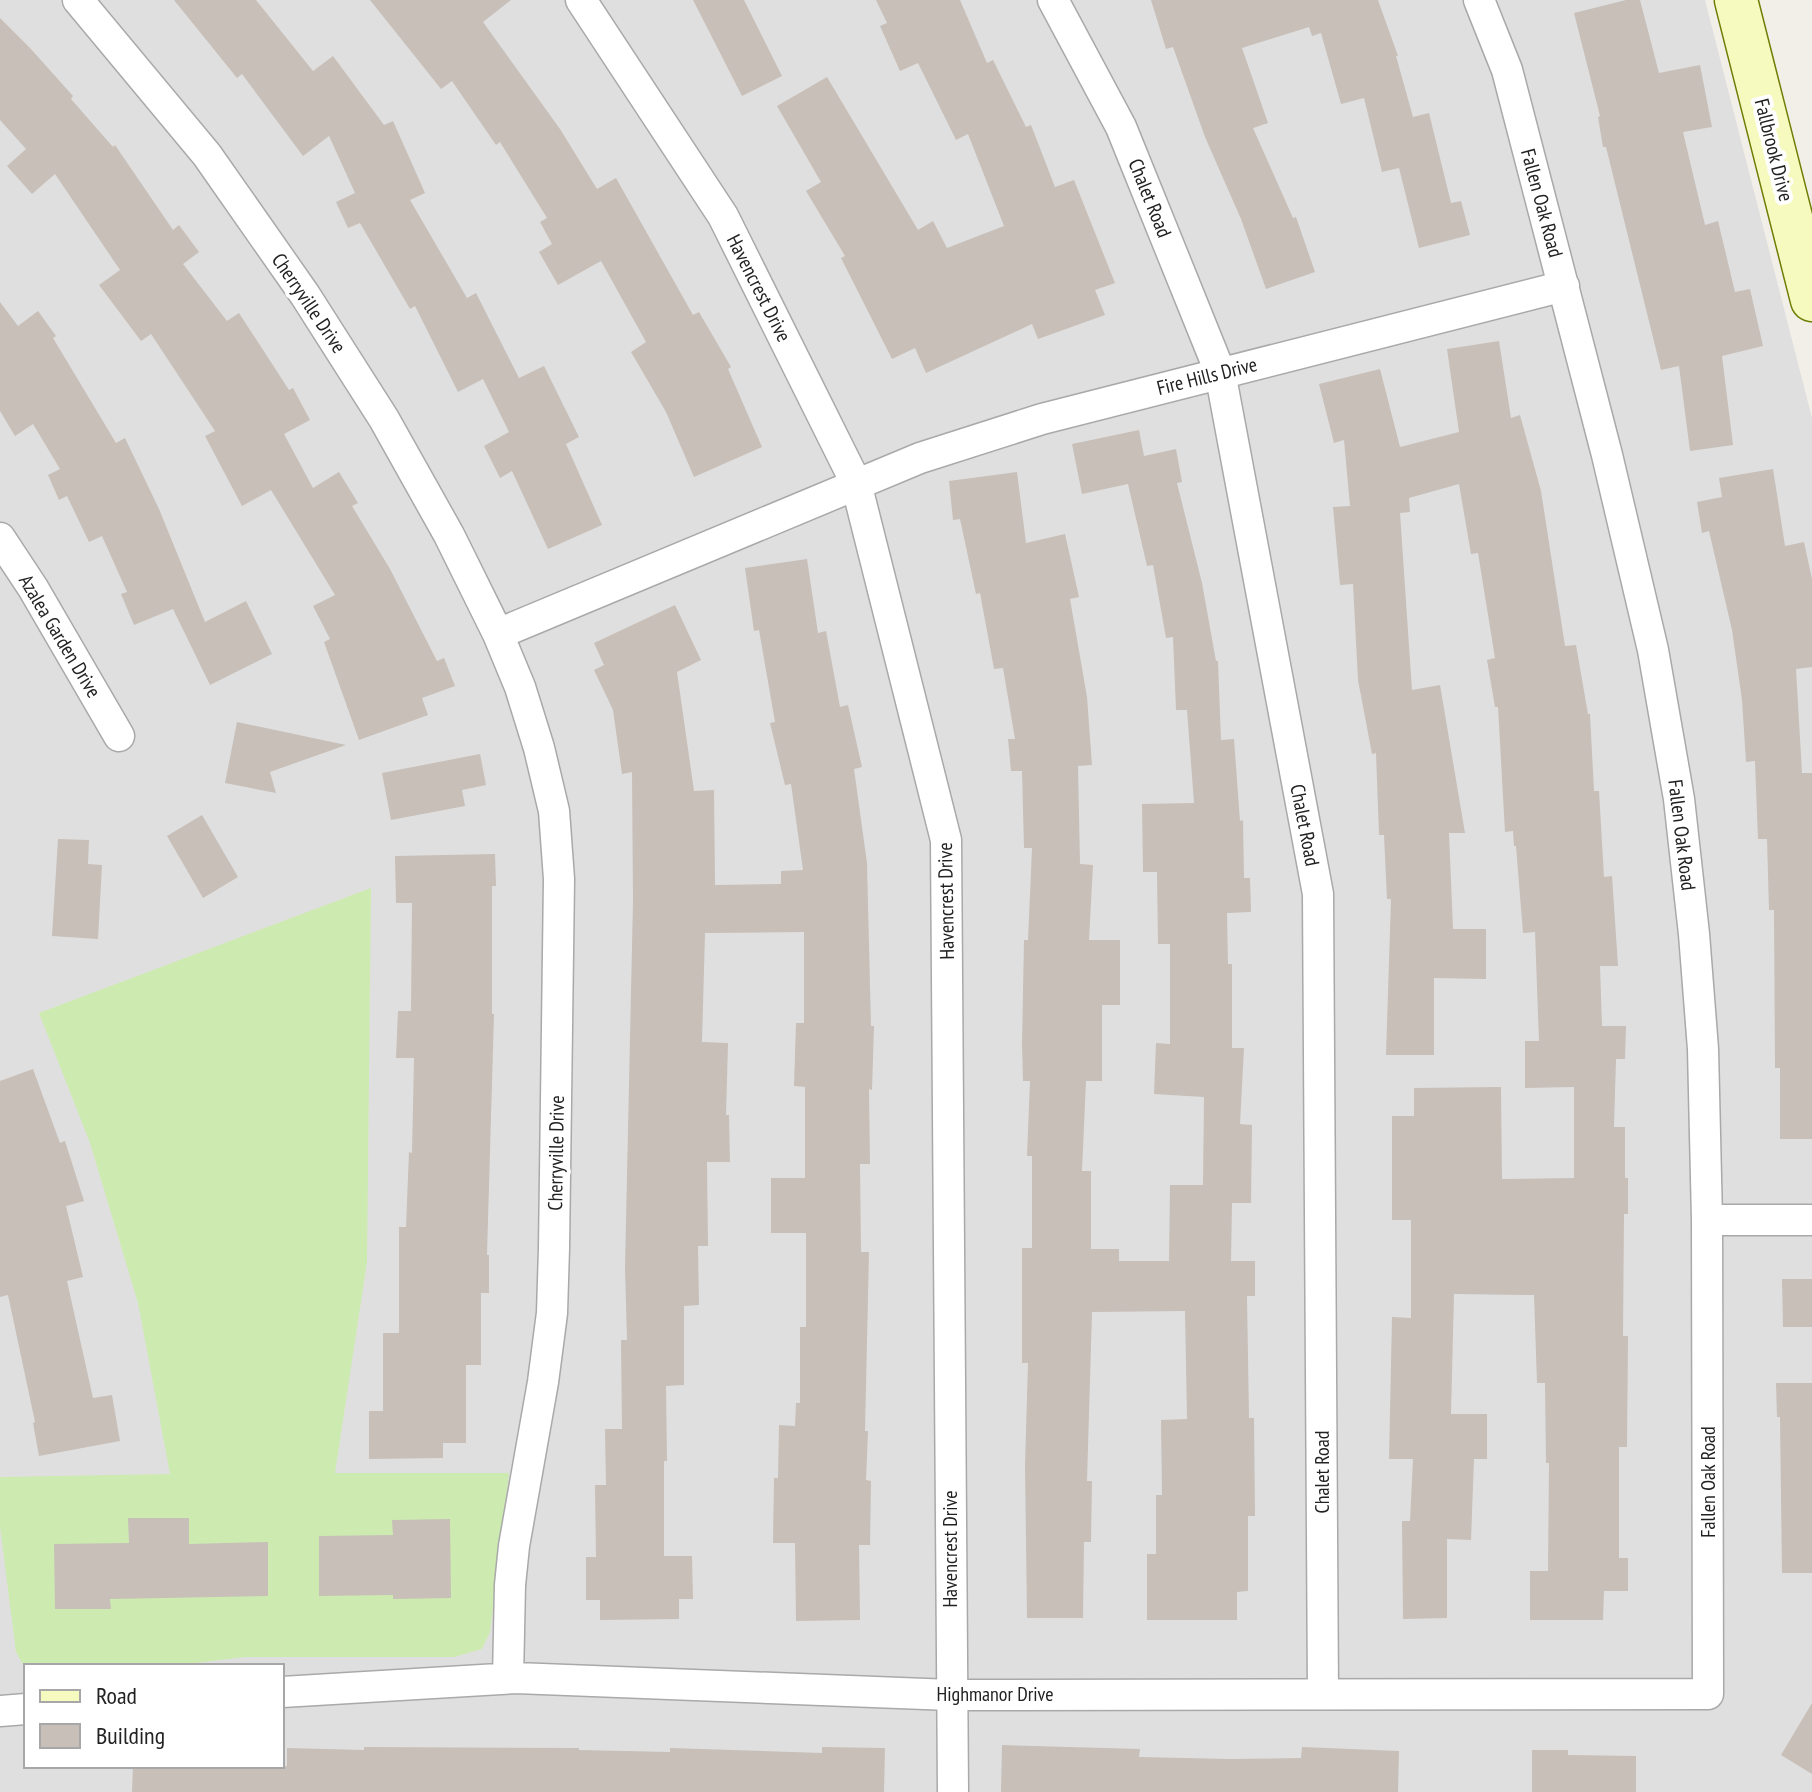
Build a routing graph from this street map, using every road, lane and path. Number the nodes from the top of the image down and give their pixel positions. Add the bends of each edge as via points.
1 (78, 0) edge
2 (581, 0) edge
3 (1053, 0) edge
4 (1479, 0) edge
5 (1736, 0) edge
6 (1564, 286) junction
7 (1812, 300) edge
8 (1220, 372) junction
9 (856, 483) junction
10 (0, 538) edge
11 (498, 634) junction
12 (119, 736) dead end
13 (1707, 1220) junction
14 (1812, 1220) edge
15 (508, 1678) junction
16 (284, 1692) edge
17 (1323, 1693) junction
18 (1708, 1694) joint
19 (951, 1695) junction
20 (24, 1709) edge
21 (0, 1711) edge
22 (953, 1792) edge

1 - 11 street, Cherryville Drive via 207,155 305,295 384,419
2 - 9 street, Havencrest Drive via 723,216
3 - 8 street, Chalet Road via 1121,127
4 - 6 street, Fallen Oak Road via 1507,70
5 - 7 main road, Fallbrook Drive
6 - 8 street, Fire Hills Drive
6 - 13 street, Fallen Oak Road via 1650,635 1679,799 1703,1049
8 - 9 street, Fire Hills Drive via 1042,419
8 - 17 street, Chalet Road via 1318,894
9 - 11 street
9 - 19 street, Havencrest Drive via 946,840
10 - 12 street, Azalea Garden Drive
11 - 15 street, Cherryville Drive via 520,687 554,811 559,894 552,1313 514,1546
13 - 14 street
13 - 18 street, Fallen Oak Road
15 - 16 street, Highmanor Drive
15 - 19 street, Highmanor Drive
17 - 18 street, Highmanor Drive
17 - 19 street, Highmanor Drive
19 - 22 street, Havencrest Drive
20 - 21 street

